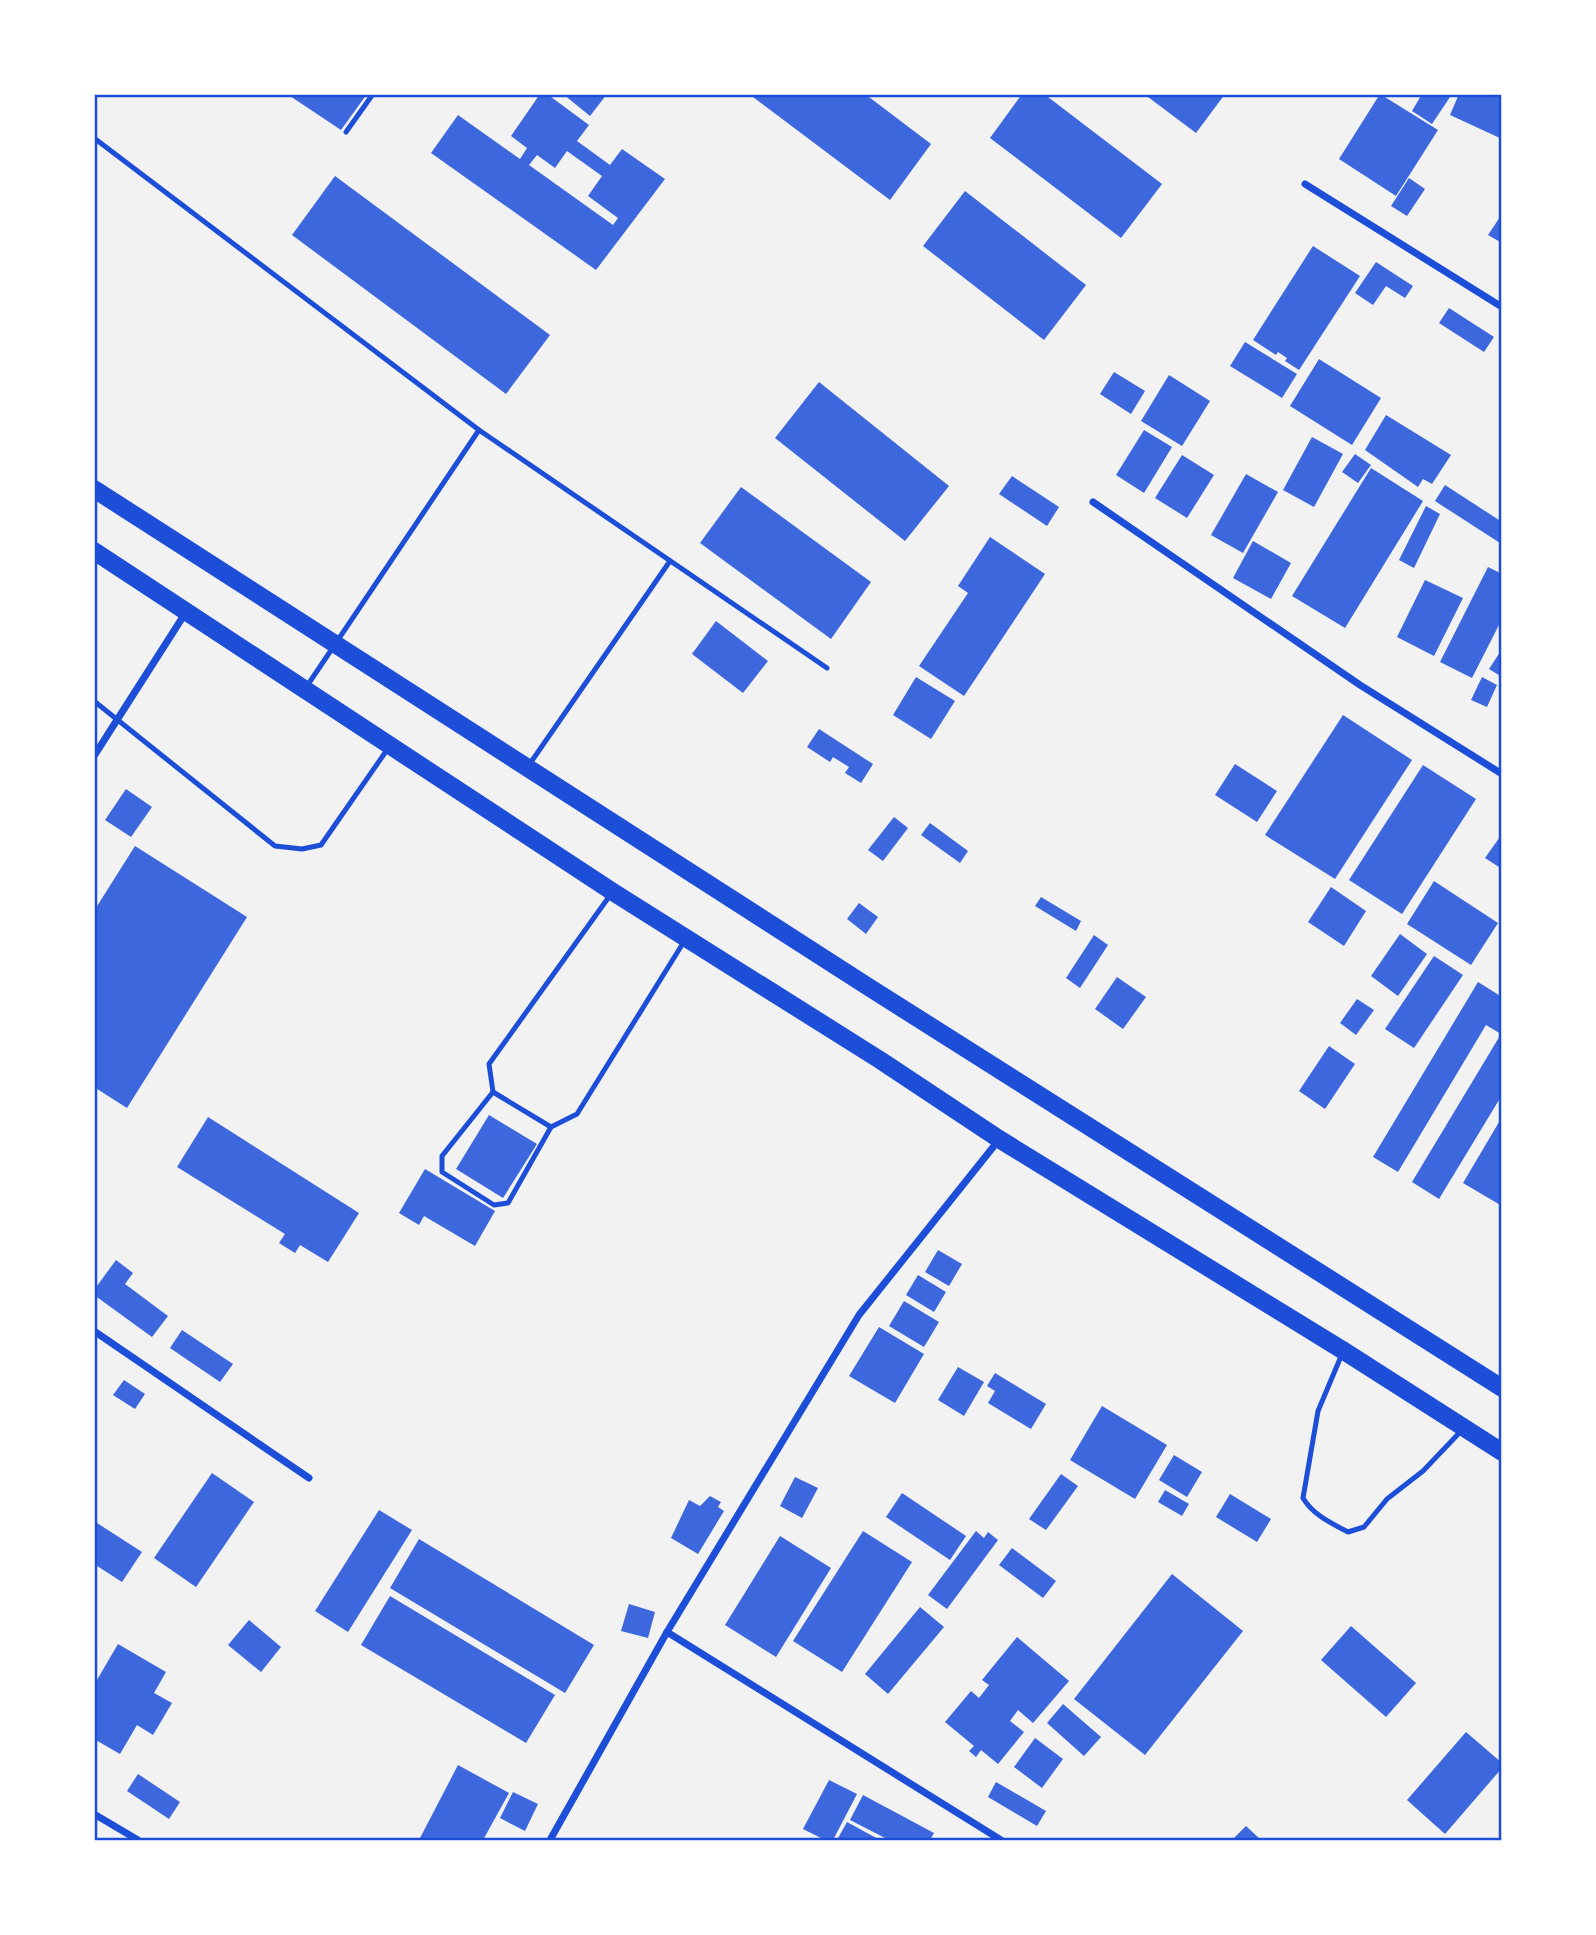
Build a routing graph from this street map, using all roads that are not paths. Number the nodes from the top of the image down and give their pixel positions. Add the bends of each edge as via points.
1 (373, 94) edge
2 (346, 131) dead end
3 (94, 138) edge
4 (1305, 184) dead end
5 (1502, 307) edge
6 (479, 430) junction
7 (94, 489) edge
8 (1093, 502) dead end
9 (94, 551) edge
10 (670, 561) junction
11 (187, 610) junction
12 (334, 644) junction
13 (827, 668) dead end
14 (305, 688) junction
15 (94, 701) edge
16 (117, 719) junction
17 (391, 745) junction
18 (94, 756) edge
19 (527, 768) junction
20 (1502, 774) edge
21 (613, 891) junction
22 (687, 937) junction
23 (493, 1092) junction
24 (551, 1127) junction
25 (999, 1139) junction
26 (94, 1331) edge
27 (1344, 1351) junction
28 (1502, 1388) edge
29 (1464, 1428) junction
30 (1502, 1452) edge
31 (309, 1478) dead end
32 (667, 1632) junction
33 (96, 1818) edge
34 (138, 1840) edge
35 (550, 1840) edge
36 (1001, 1840) edge

1 - 2 lane
3 - 6 lane
4 - 5 street
6 - 10 lane
6 - 12 lane
7 - 12 main road
8 - 20 street via 1360,685
9 - 11 main road
10 - 13 lane
10 - 19 lane
11 - 14 main road
11 - 16 street
12 - 14 lane
12 - 19 main road
14 - 17 main road
15 - 16 lane
16 - 17 lane via 275,846 302,849 321,845
16 - 18 street
17 - 21 main road
19 - 28 main road
21 - 22 main road
21 - 23 lane via 489,1064
22 - 24 lane via 577,1114
22 - 25 main road
23 - 24 lane
23 - 24 lane via 442,1156 442,1172 494,1205 508,1203
25 - 27 main road
25 - 32 street via 859,1315
26 - 31 street
27 - 29 main road
27 - 29 lane via 1318,1412 1303,1499 1309,1509 1329,1522 1348,1532 1364,1527 1387,1499 1423,1471
29 - 30 main road
32 - 35 street
32 - 36 street
33 - 34 street

